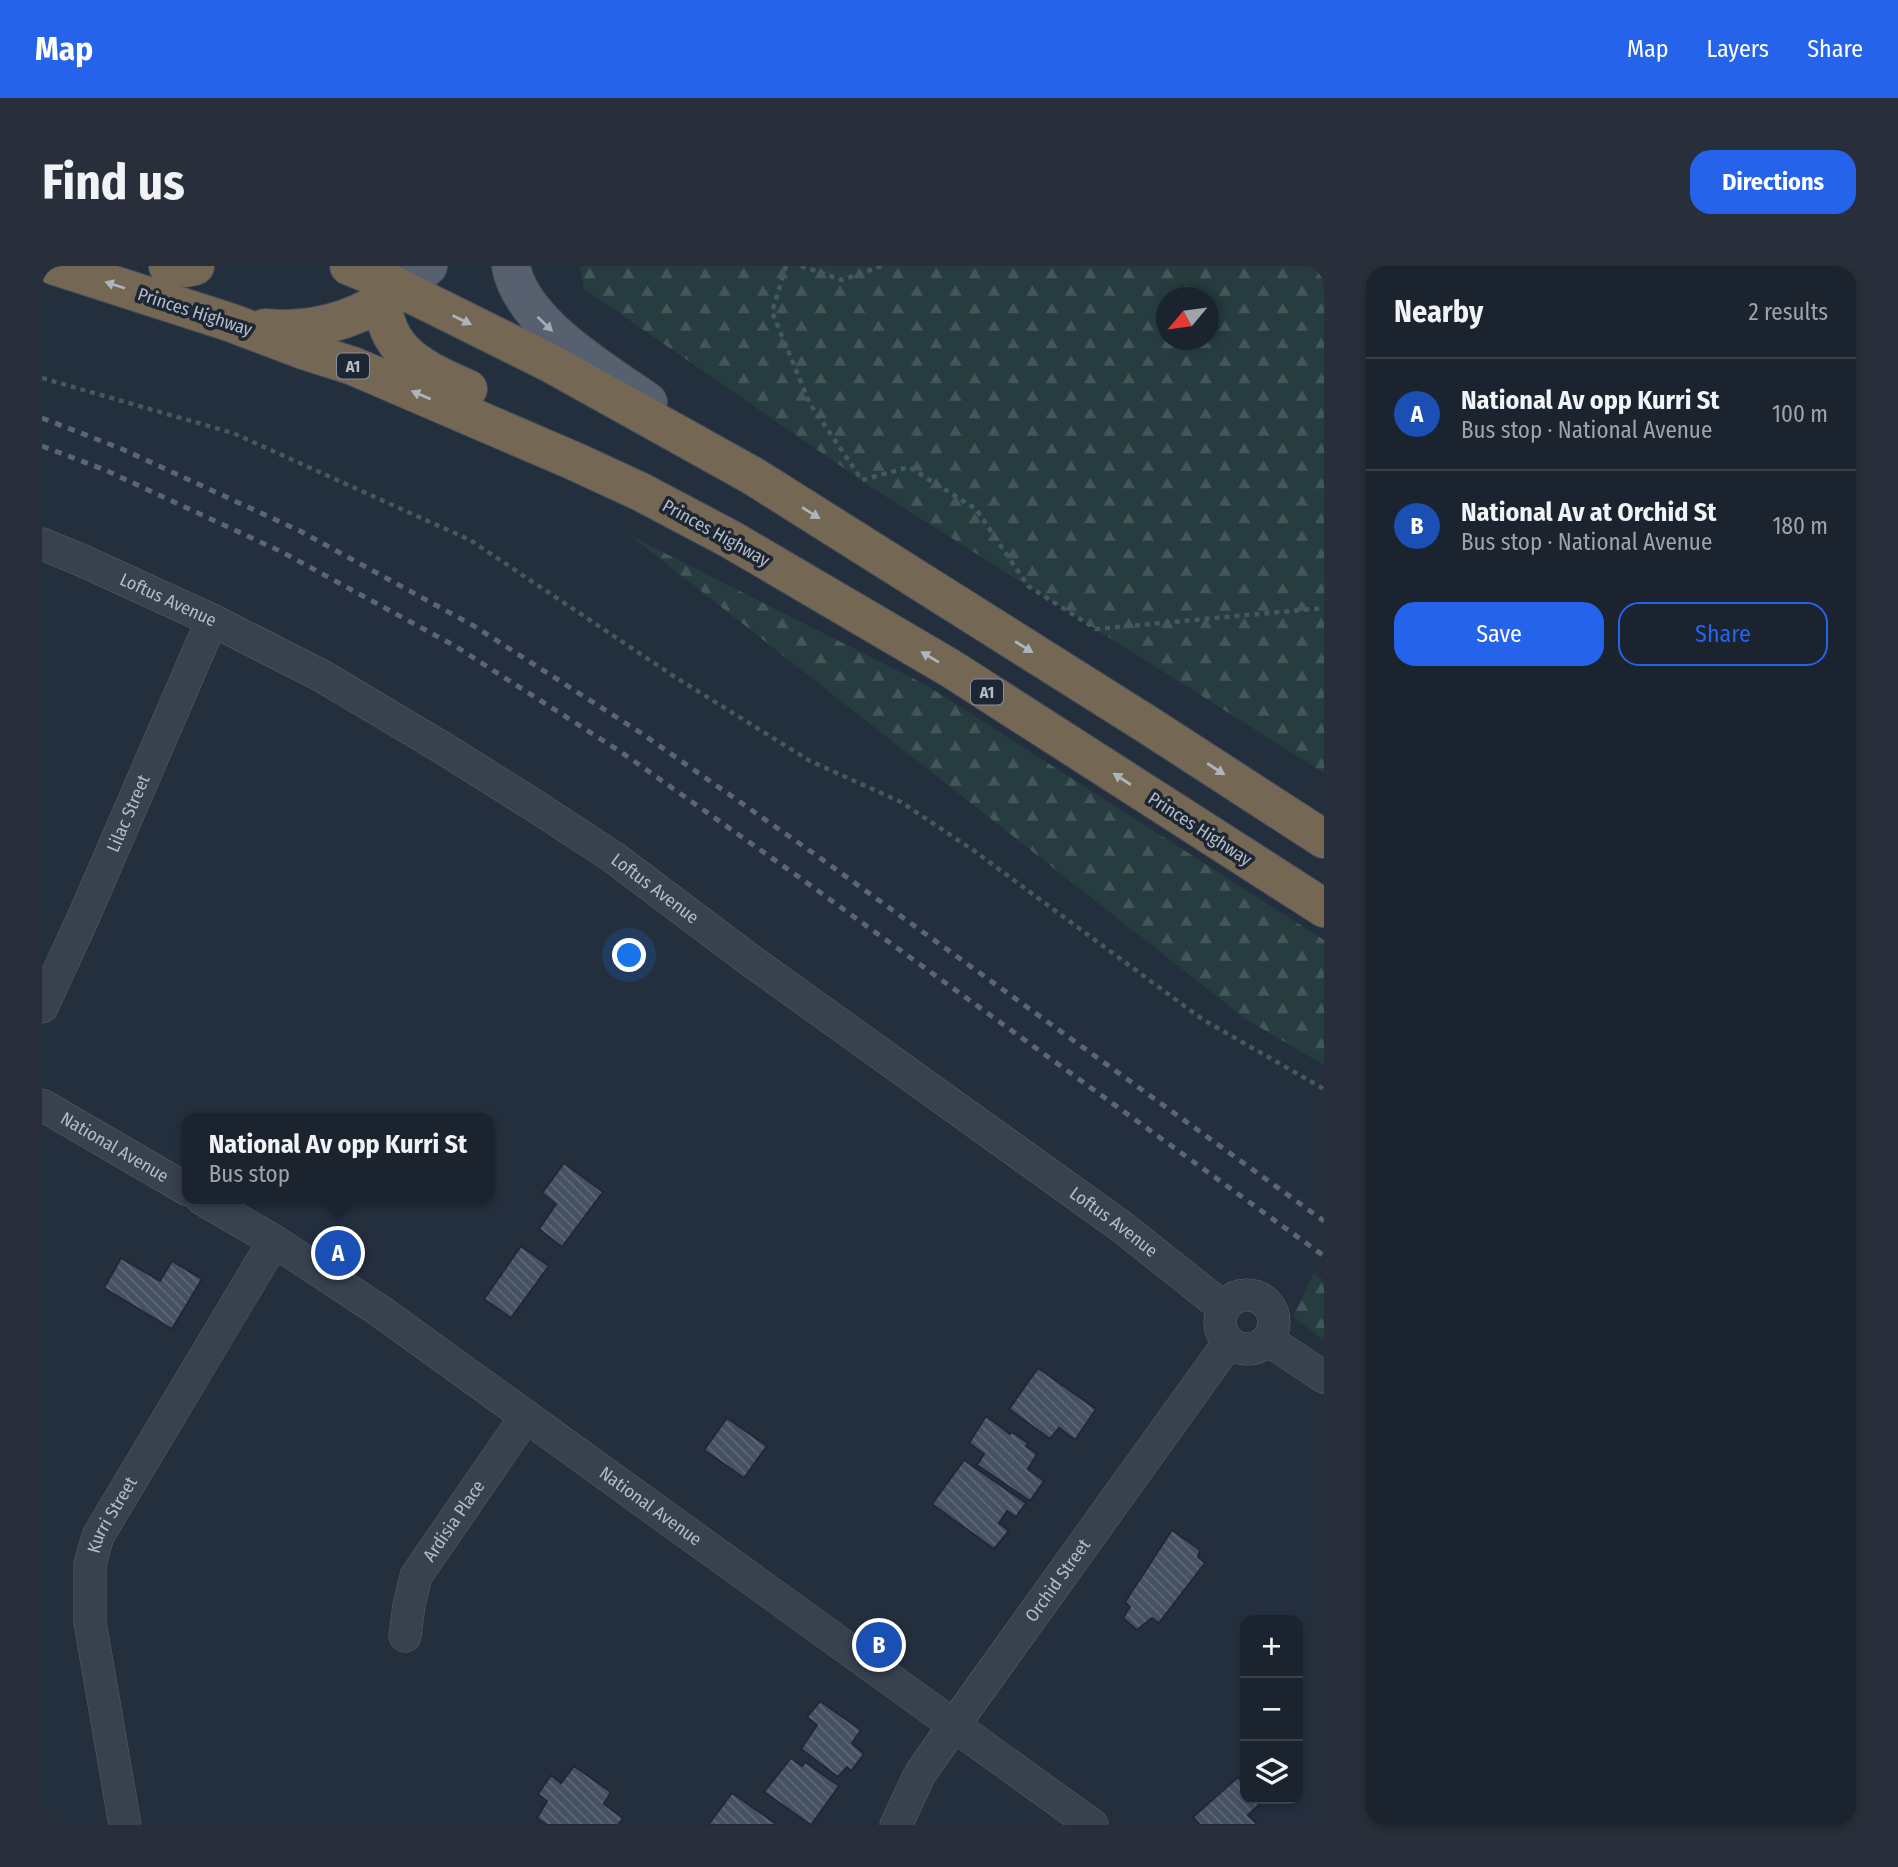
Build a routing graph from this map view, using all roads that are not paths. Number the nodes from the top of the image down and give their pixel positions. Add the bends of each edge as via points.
1 (55, 266) edge
2 (168, 266) edge
3 (195, 266) edge
4 (511, 266) edge
5 (388, 278) edge
6 (229, 322) junction
7 (753, 477) junction
8 (640, 492) junction
9 (42, 544) edge
10 (212, 620) junction
11 (1324, 839) edge
12 (1324, 908) edge
13 (42, 1007) edge
14 (42, 1105) edge
15 (182, 1187) edge
16 (211, 1204) edge
17 (274, 1241) junction
18 (1224, 1308) junction
19 (1268, 1340) junction
20 (1229, 1342) junction
21 (1324, 1377) edge
22 (527, 1416) junction
23 (405, 1636) dead end
24 (954, 1725) junction
25 (125, 1825) edge
26 (896, 1825) edge
27 (1092, 1825) edge

6 -> 1 highway, Princes Highway / A1
2 - 3 highway
4 -> 7 main road via 524,299 554,333
5 - 6 highway via 353,317 330,324 274,329
5 -> 7 highway via 581,379
5 - 8 highway via 391,337 412,360 501,405
8 -> 6 highway, Princes Highway / A1 via 353,366
7 -> 11 highway
12 -> 8 highway, Princes Highway / A1 via 950,668 730,539
9 - 10 street, Loftus Avenue
10 - 13 street, Lilac Street
10 - 18 street, Loftus Avenue via 322,676 613,857 1122,1227
14 - 15 street, National Avenue
16 - 17 street, National Avenue
17 - 22 street, National Avenue
17 - 25 street, Kurri Street via 99,1536 90,1564 90,1622
18 - 19 street via 1237,1296 1255,1295 1263,1300 1274,1314
18 - 20 street via 1219,1322
19 - 20 street via 1245,1349
19 - 21 street
20 - 24 street, Orchid Street
22 - 23 street, Ardisia Place via 416,1576
22 - 24 street, National Avenue
24 - 26 street, Orchid Street via 920,1774
24 - 27 street, National Avenue

